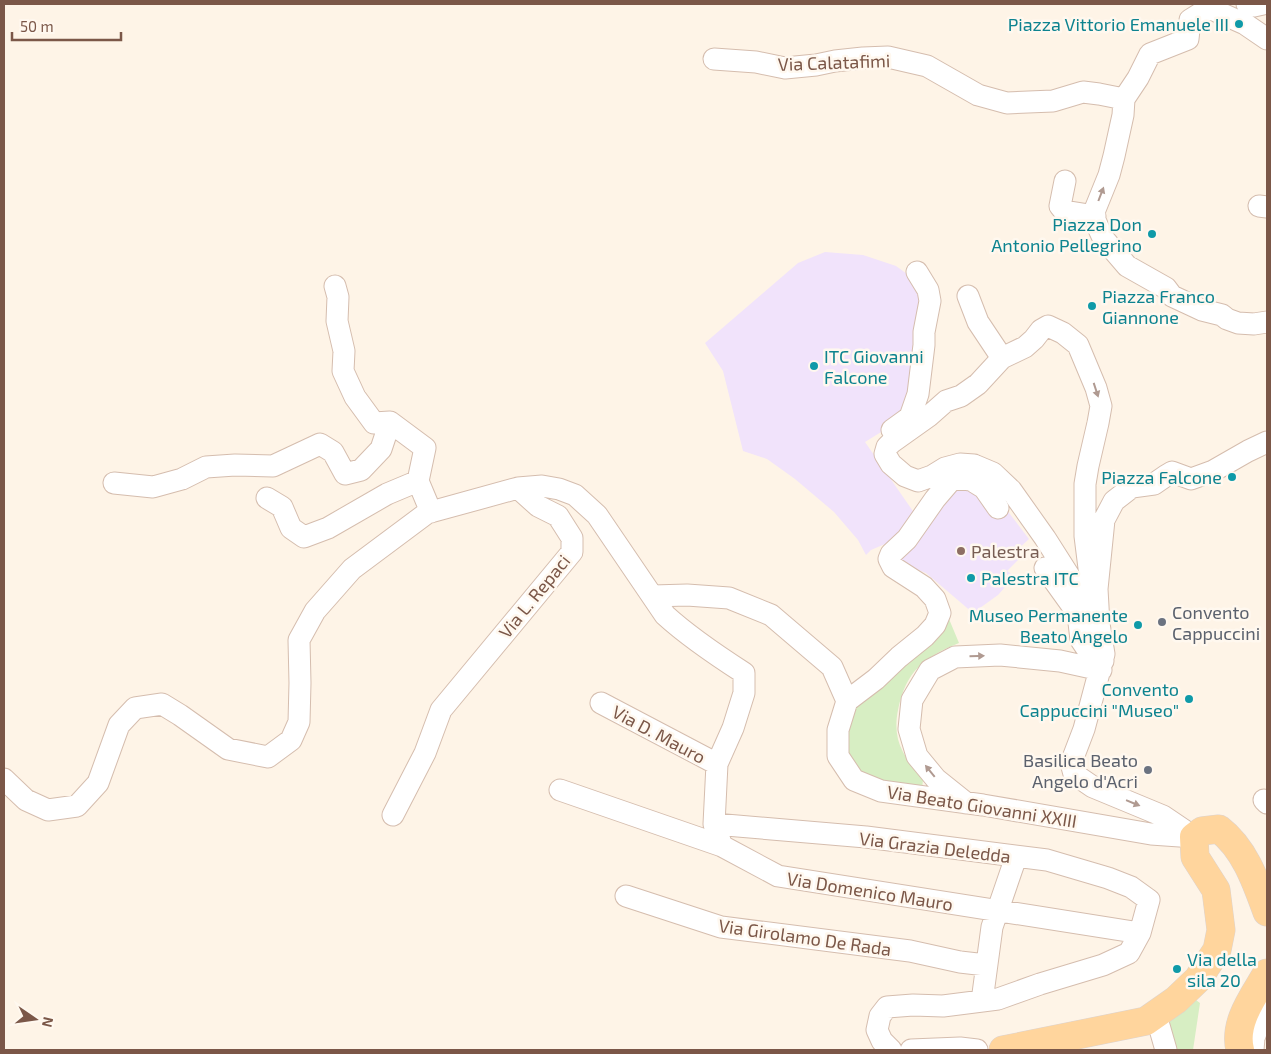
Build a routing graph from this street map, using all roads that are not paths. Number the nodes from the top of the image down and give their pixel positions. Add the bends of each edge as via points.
1 (1247, 4) edge
2 (1263, 4) edge
3 (1208, 5) edge
4 (1267, 39) edge
5 (714, 59) dead end
6 (1124, 99) junction
7 (1065, 181) dead end
8 (1095, 216) junction
9 (917, 272) dead end
10 (335, 286) dead end
11 (968, 296) dead end
12 (1267, 322) edge
13 (1002, 358) junction
14 (390, 422) junction
15 (880, 442) dead end
16 (1267, 442) edge
17 (974, 465) junction
18 (953, 478) junction
19 (418, 481) junction
20 (114, 483) dead end
21 (518, 488) junction
22 (267, 498) dead end
23 (998, 508) dead end
24 (431, 512) junction
25 (1045, 568) dead end
26 (1097, 589) junction
27 (653, 596) junction
28 (1099, 624) junction
29 (1102, 666) junction
30 (846, 701) junction
31 (600, 703) dead end
32 (717, 764) junction
33 (4, 779) edge
34 (560, 790) dead end
35 (966, 803) junction
36 (393, 815) dead end
37 (714, 824) junction
38 (1194, 837) junction
39 (722, 846) junction
40 (1016, 857) junction
41 (626, 896) dead end
42 (998, 911) junction
43 (1267, 912) edge
44 (1140, 933) junction
45 (986, 965) junction
46 (1267, 973) edge
47 (982, 1001) junction
48 (1267, 1007) edge
49 (1156, 1015) junction
50 (890, 1050) edge
51 (911, 1050) edge
52 (977, 1050) edge
53 (1003, 1050) edge
54 (1166, 1050) edge
55 (1240, 1050) edge
56 (1253, 1050) edge

1 - 2 street
3 - 4 street
3 - 6 street via 1190,20 1188,39 1150,54
5 - 6 street, Via Calatafimi via 785,68 888,57 927,66 978,95 1007,103 1053,101 1083,92
8 -> 6 street via 1114,156
7 - 8 street via 1060,206 1064,211
8 - 12 street via 1103,238 1127,266 1166,288 1172,296 1238,323
9 - 15 street via 928,290 930,301 918,394 910,417
10 - 14 street via 337,321 344,351 343,372 374,424
11 - 13 street via 978,322
13 - 17 street via 978,384 961,396 946,401 890,443 884,454 905,476 918,481 945,468
13 -> 26 street via 1025,347 1048,326 1078,345 1093,380 1101,406 1085,484 1085,536 1089,568
14 - 19 street via 425,448
14 - 20 street via 380,449 361,470 345,474 333,452 320,444 274,466 206,467 182,479 153,487
16 - 26 street via 1213,471 1191,478 1172,472 1154,484 1132,486 1114,501 1104,520
17 - 18 street
17 - 28 street via 993,472 1011,490
18 - 23 street via 970,480 984,488
18 - 30 street via 890,559 893,567 935,599 940,613 935,625 876,679
19 - 22 street via 387,494 328,528 304,537 291,528 282,507
19 - 24 street
21 - 24 street
21 - 27 street via 542,486 575,495 597,515
21 - 36 street, Via L. Repaci via 538,506 558,516 572,538 572,552 441,710 425,753
24 - 33 street via 352,569 315,610 299,640 299,722 291,740 268,757 228,749 162,704 135,708 119,725 98,783 77,806 48,810 26,800
25 - 29 street via 1078,614 1081,640
26 - 28 street
27 - 30 street via 729,598 771,615 832,667
27 - 32 street via 676,626 744,673 744,693
28 - 29 street via 1104,654
35 -> 29 street via 936,779 917,756 909,730 912,700 930,670 955,657 1000,655
29 -> 38 street via 1071,763 1074,774 1093,787 1163,816
30 - 35 street, Via Beato Giovanni XXIII via 838,730 838,756 854,780 881,791
31 - 32 street, Via D. Mauro
32 - 37 street
34 - 39 street, Via Domenico Mauro
35 - 38 street, Via Beato Giovanni XXIII via 1151,834
37 - 39 street
37 - 40 street, Via Grazia Deledda via 866,837
38 - 43 main road via 1202,831 1219,830 1229,837 1251,870
38 - 49 main road via 1195,857 1216,890 1221,930 1217,950 1198,980
39 - 42 street, Via Domenico Mauro via 778,876
40 - 42 street
40 - 44 street, Via Grazia Deledda via 1047,860 1131,886 1149,900
41 - 45 street, Via Girolamo De Rada via 721,927
42 - 44 street, Via Domenico Mauro
42 - 45 street
44 - 47 street via 1129,953 1103,965 998,999
45 - 47 street
46 - 55 main road via 1242,1018 1237,1040
47 - 50 street via 943,1006 887,1007 880,1016 877,1030
48 - 56 street via 1254,1038
49 - 53 main road via 1146,1021
49 - 54 street
51 - 52 street

